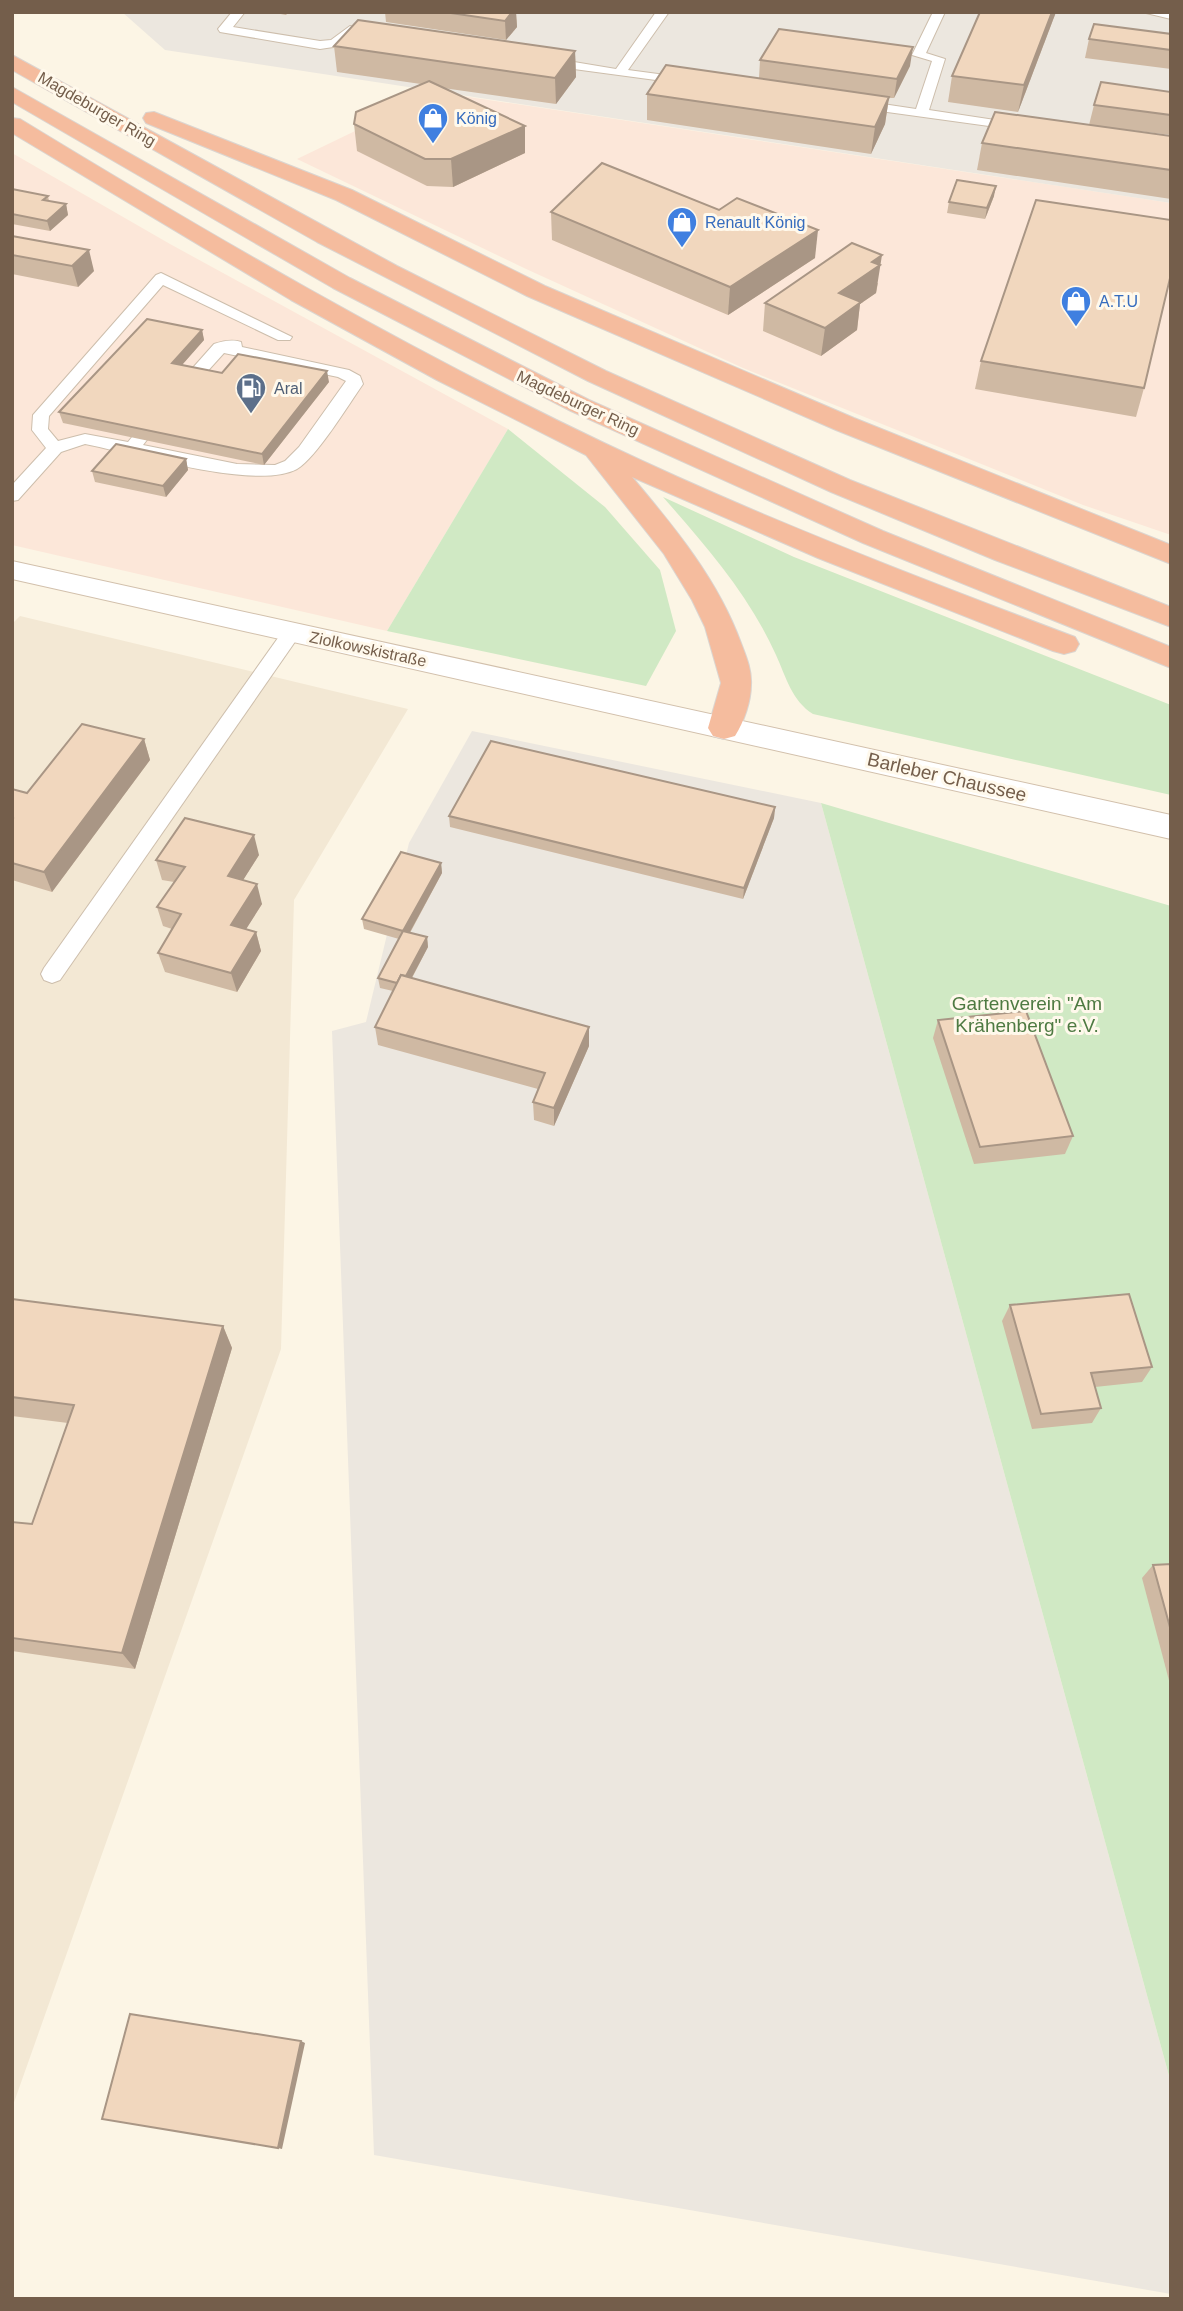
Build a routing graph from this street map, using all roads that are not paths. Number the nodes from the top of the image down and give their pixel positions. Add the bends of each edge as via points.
1 (239, 12) edge
2 (663, 12) edge
3 (939, 12) edge
4 (1148, 12) edge
5 (1171, 15) edge
6 (377, 35) edge
7 (525, 58) edge
8 (17, 63) edge
9 (619, 73) junction
10 (702, 84) edge
11 (12, 93) edge
12 (839, 102) edge
13 (921, 113) junction
14 (12, 124) edge
15 (1040, 131) edge
16 (219, 347) junction
17 (167, 407) edge
18 (149, 428) edge
19 (55, 448) junction
20 (132, 448) junction
21 (596, 450) junction
22 (12, 496) edge
23 (1171, 555) edge
24 (12, 570) edge
25 (1171, 618) edge
26 (292, 632) junction
27 (1171, 658) edge
28 (1171, 685) edge
29 (724, 728) junction
30 (1171, 827) edge
31 (52, 974) dead end

1 - 6 lane via 224,29 324,46 355,26
2 - 9 lane
3 - 13 lane via 918,55 939,60
4 - 5 lane
7 - 9 lane
8 - 23 highway via 68,72 123,104 344,195 536,291 936,462
8 - 25 highway, Magdeburger Ring via 262,204 555,356 875,501
9 - 10 lane
11 - 27 highway, Magdeburger Ring via 299,260 494,363 866,534
12 - 13 lane
13 - 15 lane
14 - 21 highway via 303,297
16 - 17 lane
16 - 19 lane via 284,337 161,278 41,415 40,430
16 - 20 lane via 343,373 355,384 297,460 279,469 251,471
18 - 20 lane
19 - 20 lane via 80,439
19 - 22 lane
21 - 28 highway via 844,559
21 - 29 highway via 686,566 713,613 736,678
24 - 26 street, Ziolkowskistraße
26 - 29 street, Ziolkowskistraße
26 - 31 lane
29 - 30 street, Barleber Chaussee

